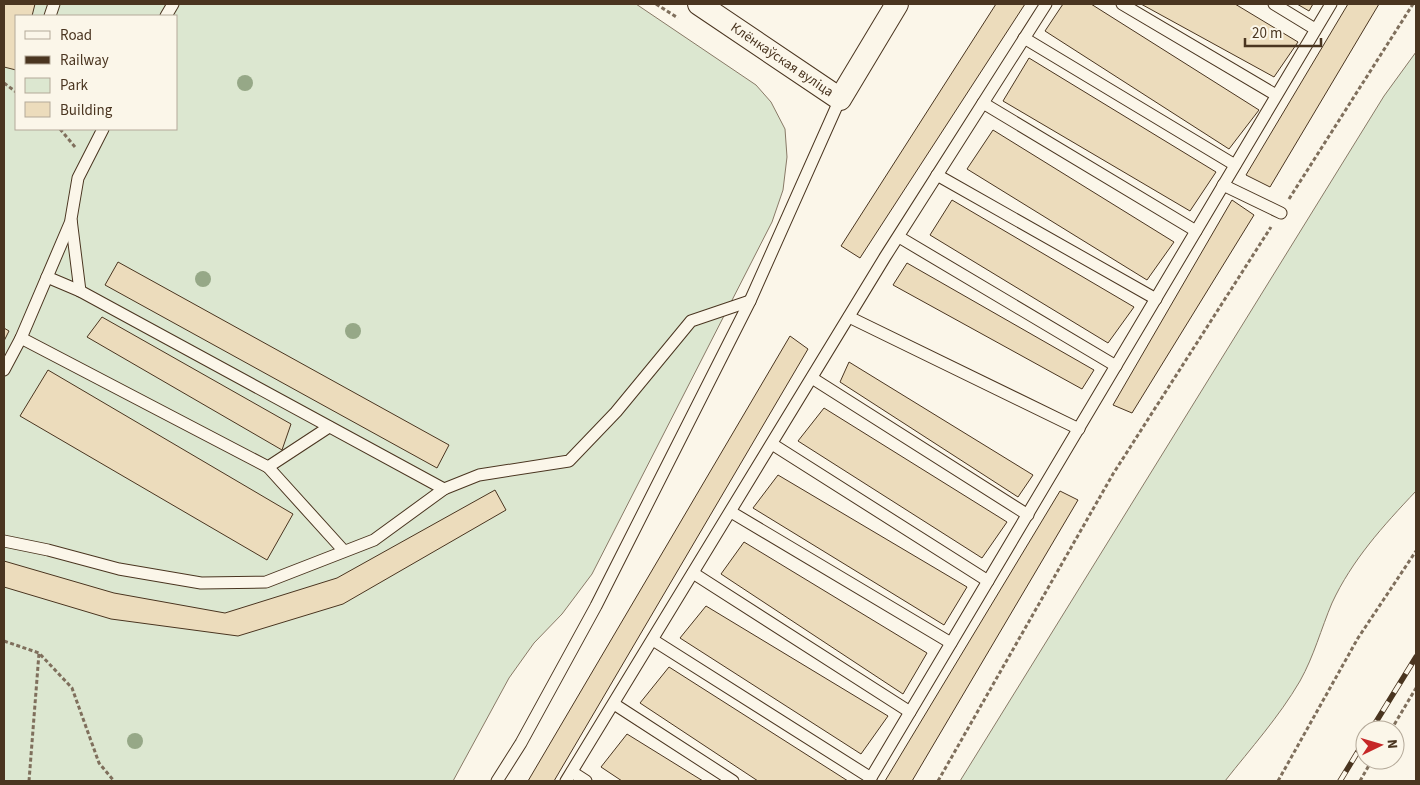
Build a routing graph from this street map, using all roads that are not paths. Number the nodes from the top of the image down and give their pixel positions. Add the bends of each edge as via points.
1 (173, 4) edge
2 (699, 4) edge
3 (897, 4) edge
4 (1046, 4) edge
5 (1122, 4) edge
6 (1274, 4) edge
7 (1331, 4) edge
8 (167, 15) edge
9 (1316, 29) junction
10 (1024, 38) junction
11 (1276, 96) junction
12 (840, 99) junction
13 (983, 103) junction
14 (102, 130) edge
15 (1235, 165) junction
16 (937, 175) junction
17 (1223, 186) junction
18 (1280, 213) road end
19 (71, 220) junction
20 (1196, 231) junction
21 (898, 237) junction
22 (47, 276) junction
23 (80, 291) junction
24 (1156, 299) junction
25 (750, 301) junction
26 (849, 317) junction
27 (21, 338) junction
28 (1116, 366) junction
29 (4, 370) edge
30 (812, 378) junction
31 (329, 427) junction
32 (1079, 429) junction
33 (772, 444) junction
34 (268, 467) junction
35 (444, 489) junction
36 (730, 512) junction
37 (1028, 515) junction
38 (4, 541) edge
39 (344, 551) junction
40 (693, 573) junction
41 (988, 581) junction
42 (653, 640) junction
43 (951, 643) junction
44 (614, 704) junction
45 (910, 712) junction
46 (569, 777) edge
47 (870, 779) edge
48 (497, 781) edge
49 (586, 781) edge
50 (733, 781) edge

1 - 8 lane
2 - 12 street, Клёнкаўская вуліца
3 - 12 street
4 - 10 lane
5 - 11 lane
6 - 9 lane
7 - 9 lane
9 - 11 lane
10 - 13 lane
10 - 15 lane
11 - 15 lane
12 - 25 lane
13 - 16 lane
13 - 20 lane
14 - 19 lane via 78,178
15 - 17 lane
16 - 21 lane
16 - 24 lane
17 - 18 lane
17 - 20 lane
19 - 22 lane
19 - 23 lane
20 - 24 lane
21 - 26 lane
21 - 28 lane
22 - 23 lane
22 - 27 lane
23 - 31 lane
24 - 28 lane
25 - 35 lane via 691,320 616,412 569,461 479,475
25 - 48 lane via 596,606
26 - 30 lane
26 - 32 lane
27 - 29 lane
27 - 34 lane
28 - 32 lane
30 - 33 lane
30 - 37 lane
31 - 34 lane
31 - 35 lane
32 - 37 lane
33 - 36 lane
33 - 41 lane
34 - 39 lane
35 - 39 lane via 374,540
36 - 40 lane
36 - 43 lane
37 - 41 lane
38 - 39 lane via 119,569 201,583 266,582
40 - 42 lane
40 - 45 lane
41 - 43 lane
42 - 44 lane
42 - 47 lane
43 - 45 lane
44 - 46 lane
44 - 50 lane
45 - 47 lane
46 - 49 lane

